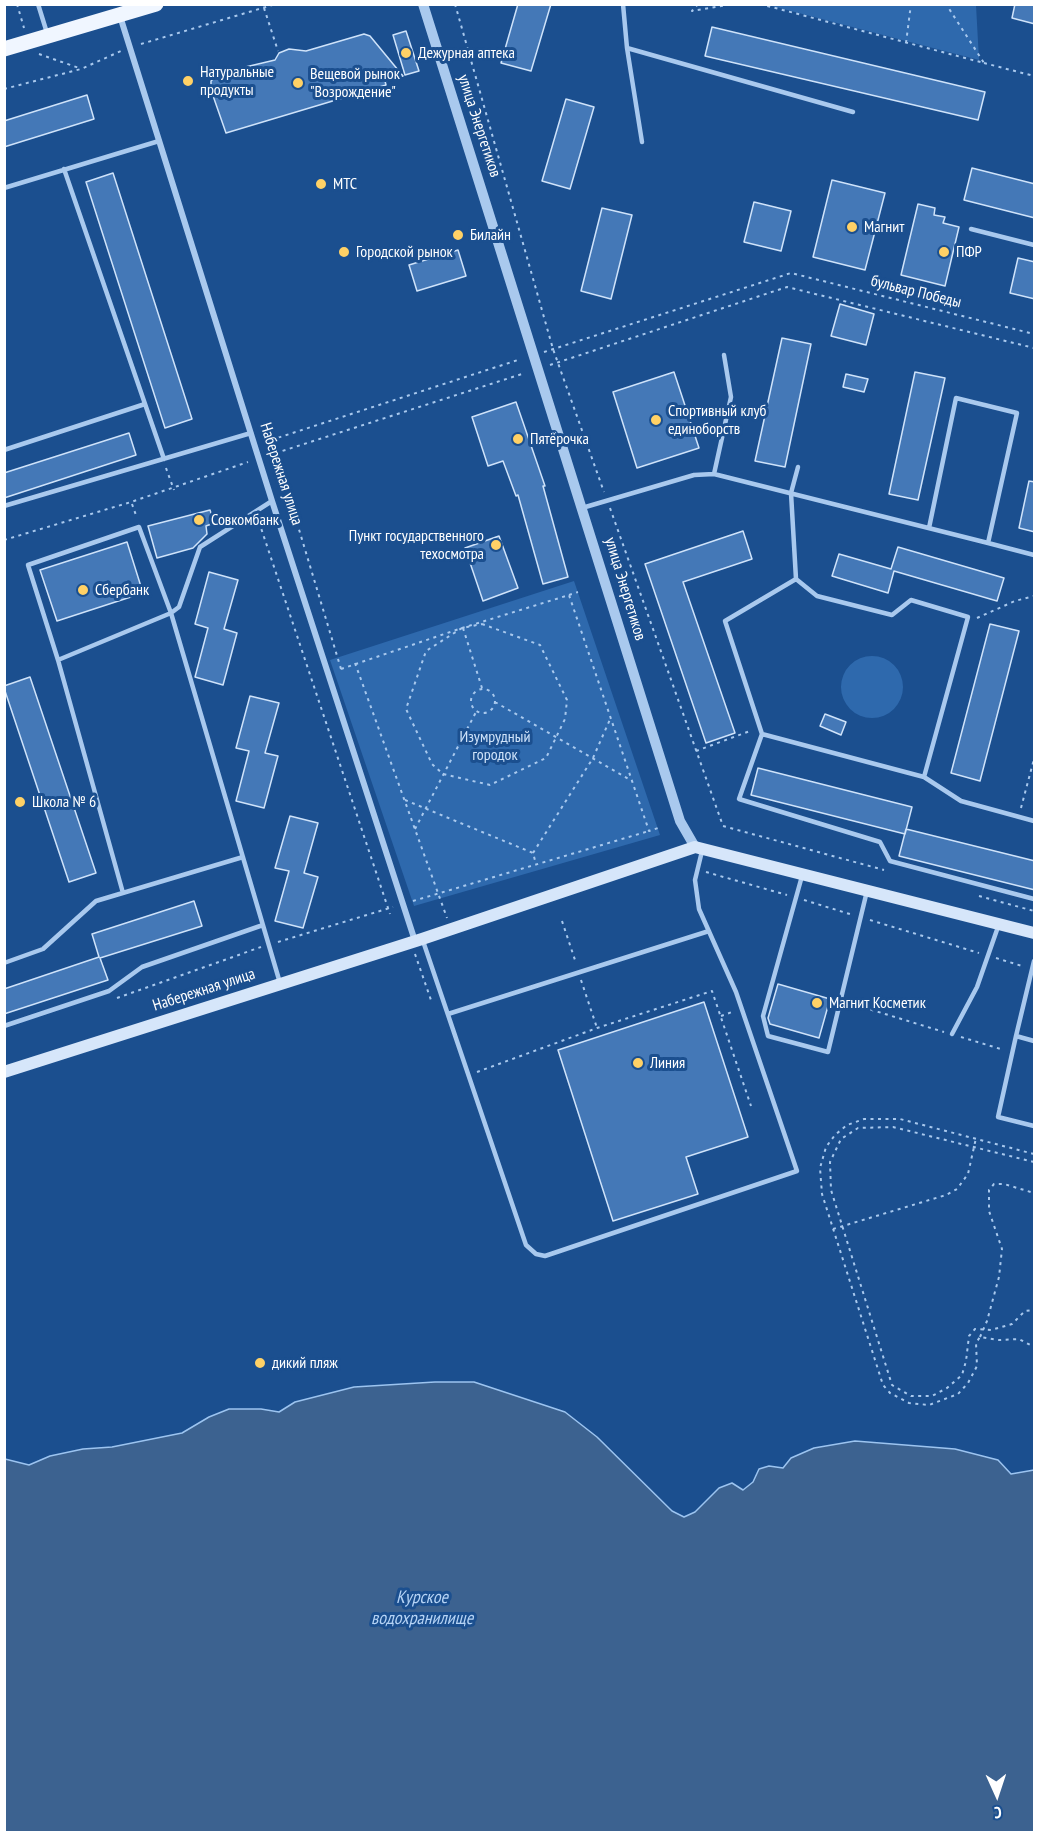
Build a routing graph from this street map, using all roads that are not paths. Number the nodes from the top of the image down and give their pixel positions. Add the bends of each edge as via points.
1 (38, 4) edge
2 (156, 4) edge
3 (423, 4) edge
4 (622, 4) edge
5 (120, 15) junction
6 (48, 36) junction
7 (627, 48) junction
8 (4, 49) edge
9 (853, 112) dead end
10 (159, 141) junction
11 (642, 142) dead end
12 (64, 170) junction
13 (4, 188) edge
14 (971, 229) dead end
15 (1035, 245) edge
16 (724, 356) dead end
17 (144, 404) junction
18 (251, 434) junction
19 (4, 450) edge
20 (164, 459) junction
21 (798, 467) dead end
22 (714, 474) junction
23 (791, 493) junction
24 (272, 501) junction
25 (4, 506) edge
26 (582, 508) junction
27 (929, 528) junction
28 (988, 543) junction
29 (1035, 555) edge
30 (796, 579) junction
31 (171, 613) junction
32 (58, 660) junction
33 (762, 734) junction
34 (924, 777) junction
35 (1035, 821) edge
36 (699, 848) junction
37 (243, 857) junction
38 (802, 875) junction
39 (867, 891) junction
40 (123, 893) junction
41 (1035, 899) edge
42 (999, 924) junction
43 (263, 925) junction
44 (709, 931) junction
45 (1035, 933) edge
46 (417, 943) junction
47 (1035, 961) edge
48 (4, 963) edge
49 (280, 983) junction
50 (448, 1014) junction
51 (4, 1026) edge
52 (952, 1034) road end
53 (1016, 1036) junction
54 (1035, 1041) edge
55 (4, 1072) edge
56 (1035, 1126) edge

1 - 6 lane
2 - 5 main road
3 - 26 street, улица Энергетиков
4 - 7 lane
5 - 6 main road
5 - 10 street, Набережная улица
6 - 8 main road
7 - 9 lane
7 - 11 lane
10 - 12 lane
10 - 18 street, Набережная улица
12 - 13 lane
12 - 17 lane
14 - 15 lane
16 - 22 lane via 731,397
17 - 19 lane
17 - 20 lane
18 - 20 lane
18 - 24 street, Набережная улица
20 - 25 lane
21 - 23 lane
22 - 23 lane
22 - 26 lane via 694,475
23 - 27 lane
23 - 30 lane
24 - 31 lane via 200,547 179,607
24 - 46 street, Набережная улица
26 - 36 street, улица Энергетиков via 681,821
27 - 28 lane
27 - 28 lane via 956,398 1017,412
28 - 29 lane
30 - 33 lane via 725,621
30 - 34 lane via 817,596 892,615 911,600 968,617
31 - 32 lane
31 - 32 lane via 139,527 28,565
31 - 37 lane
32 - 40 lane
33 - 34 lane
33 - 41 lane via 739,800 880,842 890,861
34 - 35 lane via 962,801
36 - 38 main road
36 - 44 lane via 695,880 699,909
36 - 46 main road, Набережная улица
37 - 40 lane
37 - 43 lane
38 - 39 main road
38 - 39 lane via 763,1016 768,1035 828,1052
39 - 42 main road
40 - 48 lane via 96,901 43,950
42 - 45 main road
42 - 52 lane via 977,987
43 - 49 lane
43 - 51 lane via 142,967 109,991
44 - 50 lane
44 - 50 lane via 742,1009 797,1171 545,1256 526,1245
46 - 49 main road, Набережная улица
46 - 50 lane
47 - 53 lane
49 - 55 main road, Набережная улица
53 - 54 lane
53 - 56 lane via 998,1117

